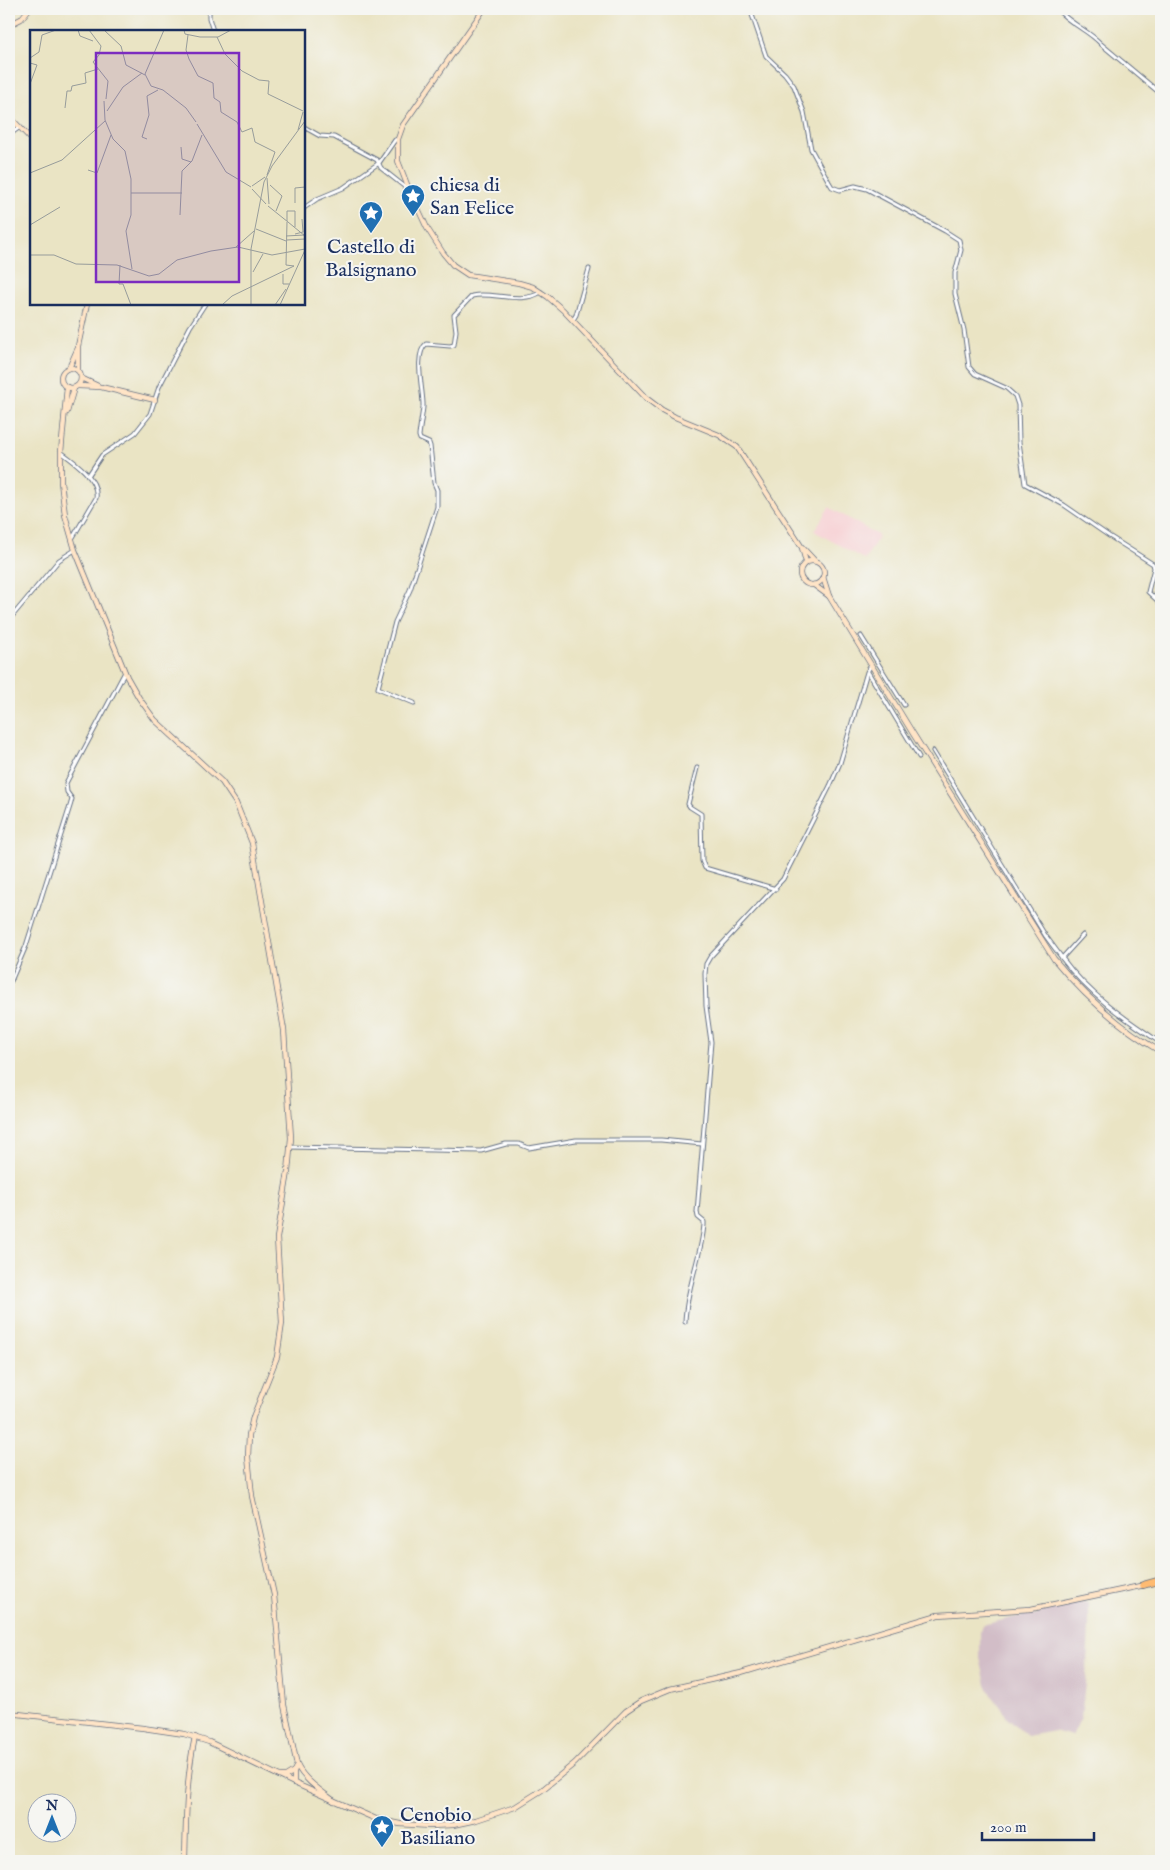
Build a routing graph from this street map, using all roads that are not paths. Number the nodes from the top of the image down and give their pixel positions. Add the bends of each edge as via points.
1 (29, 9) edge
2 (209, 9) edge
3 (484, 9) edge
4 (750, 9) edge
5 (1058, 9) edge
6 (9, 25) edge
7 (213, 30) edge
8 (1161, 94) edge
9 (9, 116) edge
10 (20, 127) junction
11 (305, 128) edge
12 (9, 135) edge
13 (30, 138) edge
14 (398, 139) junction
15 (379, 163) junction
16 (408, 187) junction
17 (305, 207) edge
18 (589, 269) dead end
19 (541, 292) junction
20 (87, 305) edge
21 (204, 305) edge
22 (573, 320) junction
23 (78, 346) junction
24 (69, 368) junction
25 (78, 370) junction
26 (81, 378) junction
27 (66, 387) junction
28 (76, 387) junction
29 (101, 387) junction
30 (155, 400) junction
31 (64, 421) junction
32 (61, 452) junction
33 (88, 476) junction
34 (72, 539) junction
35 (801, 546) junction
36 (75, 550) junction
37 (815, 561) junction
38 (806, 562) junction
39 (823, 577) junction
40 (814, 585) junction
41 (829, 596) junction
42 (1161, 604) edge
43 (9, 620) edge
44 (861, 636) dead end
45 (871, 665) junction
46 (125, 672) junction
47 (867, 672) junction
48 (886, 677) junction
49 (881, 681) junction
50 (414, 703) dead end
51 (904, 705) dead end
52 (933, 751) dead end
53 (919, 757) dead end
54 (697, 768) dead end
55 (970, 810) junction
56 (964, 814) junction
57 (776, 889) junction
58 (1084, 935) dead end
59 (1062, 958) junction
60 (9, 980) edge
61 (1161, 1042) edge
62 (1159, 1051) edge
63 (702, 1144) junction
64 (290, 1147) junction
65 (685, 1322) dead end
66 (1161, 1580) edge
67 (1161, 1584) edge
68 (1143, 1585) junction
69 (9, 1714) edge
70 (196, 1737) junction
71 (297, 1769) junction
72 (280, 1776) junction
73 (294, 1783) junction
74 (334, 1801) junction
75 (185, 1861) edge

1 - 6 main road via 21,19
2 - 7 street via 208,18
3 - 14 main road via 403,125
4 - 42 street via 766,56 794,86 804,112 811,149 832,187 840,190 855,186 867,189 959,240 961,254 955,273 955,294 969,367 975,374 1006,388 1014,396 1018,405 1023,482 1153,564 1148,592
5 - 8 street
9 - 10 main road
10 - 12 street
10 - 13 main road
11 - 15 street via 320,136 334,138
14 - 15 street
14 - 16 main road via 398,161
15 - 16 street via 381,168
15 - 17 street via 343,188
16 - 19 main road via 427,228 458,270 526,284
18 - 22 street
19 - 22 main road
19 - 50 street via 512,298 472,296 454,315 454,345 426,344 421,352 423,406 419,436 430,446 438,507 410,590 395,622 378,688
20 - 23 main road
21 - 30 street via 190,327
22 - 35 main road via 646,398 675,417 718,435 737,447
23 - 24 main road
23 - 25 main road
24 - 25 main road
24 - 27 main road via 61,378
25 - 26 main road
26 - 28 main road
26 - 29 main road
27 - 28 main road
27 - 31 main road
28 - 29 main road
28 - 31 main road
29 - 30 main road
30 - 33 street via 150,414 135,433 102,455
31 - 32 main road
32 - 33 street
32 - 34 main road via 62,493
33 - 34 street via 96,498
34 - 36 main road
35 - 37 main road
35 - 38 main road
36 - 43 street via 59,560
36 - 46 main road
37 - 38 main road
37 - 39 main road via 823,569
38 - 40 main road via 800,576 807,584
39 - 40 main road
39 - 41 main road
40 - 41 main road
41 - 45 main road
44 - 48 street
45 - 47 street
45 - 49 main road
46 - 60 street via 66,784 71,803 26,946 12,981
46 - 64 main road via 155,720 222,782 235,802 252,843 284,1030 291,1115
47 - 53 street
47 - 57 street via 840,763
48 - 49 street
48 - 51 street
49 - 56 main road
52 - 55 street
54 - 57 street via 688,804 701,814 705,868
55 - 56 street
55 - 59 street
56 - 62 main road via 1054,959 1098,1007
57 - 63 street via 706,964 705,1000 711,1036
58 - 59 street
59 - 61 street via 1086,986 1114,1010
63 - 64 street via 661,1140 576,1140 529,1148 506,1144 481,1150
63 - 65 street via 697,1212 704,1225
64 - 71 main road via 276,1238 282,1323 280,1345 253,1417 248,1457 252,1496 274,1595 284,1705
66 - 68 highway
67 - 68 main road
68 - 74 main road via 1031,1609 938,1615 741,1673 670,1688 626,1712 575,1763 542,1790 515,1807 476,1820 453,1825 400,1824 376,1819
69 - 70 main road
70 - 72 main road
70 - 75 main road via 189,1766
71 - 72 main road
71 - 73 main road
71 - 74 main road
72 - 73 main road
73 - 74 main road

